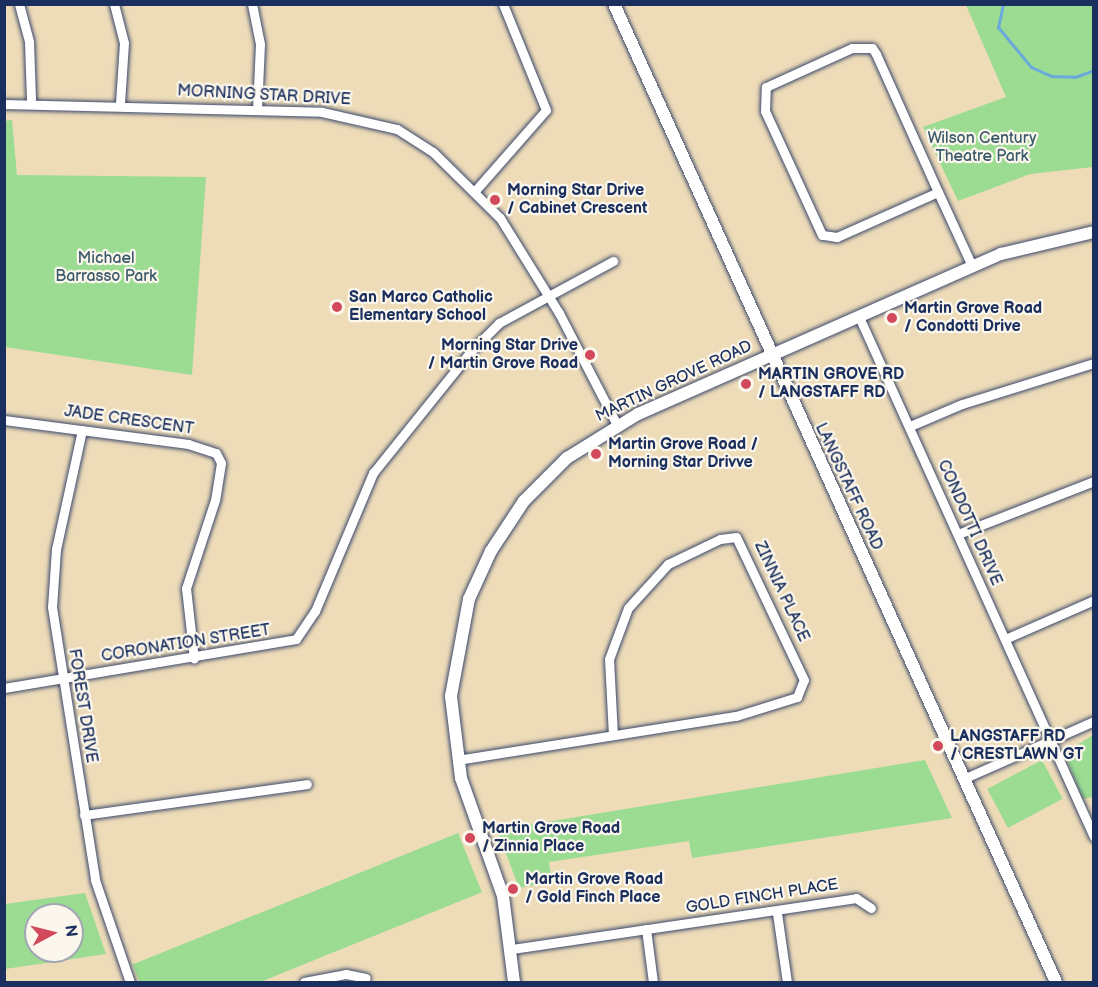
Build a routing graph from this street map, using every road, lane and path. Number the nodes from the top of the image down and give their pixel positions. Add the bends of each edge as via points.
1 (20, 4) edge
2 (114, 4) edge
3 (252, 4) edge
4 (503, 4) edge
5 (614, 4) edge
6 (31, 100) junction
7 (4, 104) edge
8 (120, 104) junction
9 (257, 110) junction
10 (474, 192) junction
11 (938, 192) junction
12 (1094, 232) edge
13 (613, 261) dead end
14 (972, 266) junction
15 (549, 296) junction
16 (860, 319) junction
17 (772, 356) junction
18 (1094, 363) edge
19 (4, 420) edge
20 (617, 425) junction
21 (910, 426) junction
22 (82, 430) junction
23 (1094, 481) edge
24 (958, 534) junction
25 (1094, 600) edge
26 (1005, 639) junction
27 (194, 659) junction
28 (63, 679) junction
29 (4, 688) edge
30 (1094, 721) edge
31 (613, 735) junction
32 (1050, 740) junction
33 (457, 760) junction
34 (963, 779) junction
35 (307, 784) dead end
36 (84, 815) junction
37 (1094, 837) edge
38 (872, 908) dead end
39 (777, 913) junction
40 (646, 929) junction
41 (512, 949) junction
42 (366, 978) dead end
43 (130, 982) edge
44 (304, 982) edge
45 (514, 982) edge
46 (653, 982) edge
47 (787, 982) edge
48 (1056, 982) edge

1 - 6 street via 29,42
2 - 8 street via 124,43
3 - 9 street via 260,44
4 - 10 street via 546,110
5 - 17 street, LANGSTAFF ROAD
6 - 7 street, MORNING STAR DRIVE
6 - 8 street, MORNING STAR DRIVE
8 - 9 street, MORNING STAR DRIVE
9 - 10 street, MORNING STAR DRIVE via 379,121 421,143
10 - 15 street, MORNING STAR DRIVE via 512,234
11 - 11 street via 872,48 852,48 774,82 763,94 765,111 817,227 829,238
11 - 14 street
12 - 14 street, MARTIN GROVE ROAD via 1038,241
13 - 15 street, CORONATION STREET
14 - 16 street, MARTIN GROVE ROAD
15 - 20 street, MORNING STAR DRIVE
15 - 27 street, CORONATION STREET via 487,333 384,458 360,496 302,634 289,642
16 - 17 street, MARTIN GROVE ROAD
16 - 21 street, CONDOTTI DRIVE
17 - 20 street, MARTIN GROVE ROAD
17 - 34 street, LANGSTAFF ROAD
18 - 21 street via 962,404
19 - 22 street, JADE CRESCENT
20 - 33 street, MARTIN GROVE ROAD via 538,486 500,536 479,575 452,674
21 - 24 street, CONDOTTI DRIVE
22 - 27 street, JADE CRESCENT via 204,446 216,453 220,463 215,500 186,588
22 - 28 street, FOREST DRIVE via 53,573
23 - 24 street
24 - 26 street, CONDOTTI DRIVE
25 - 26 street
26 - 32 street, CONDOTTI DRIVE
27 - 28 street, CORONATION STREET
28 - 29 street, CORONATION STREET
28 - 36 street, FOREST DRIVE
30 - 32 street
31 - 31 street, ZINNIA PLACE via 748,713 802,693 804,680 736,537 720,539 668,564 627,608 609,659
31 - 33 street, ZINNIA PLACE
32 - 34 street
32 - 37 street, CONDOTTI DRIVE
33 - 41 street, MARTIN GROVE ROAD via 503,896
34 - 48 street, LANGSTAFF ROAD
35 - 36 street
36 - 43 street, FOREST DRIVE via 95,880
38 - 39 street, GOLD FINCH PLACE via 856,898
39 - 40 street, GOLD FINCH PLACE
39 - 47 street
40 - 41 street, GOLD FINCH PLACE
40 - 46 street
41 - 45 street, MARTIN GROVE ROAD
42 - 44 street via 346,974

